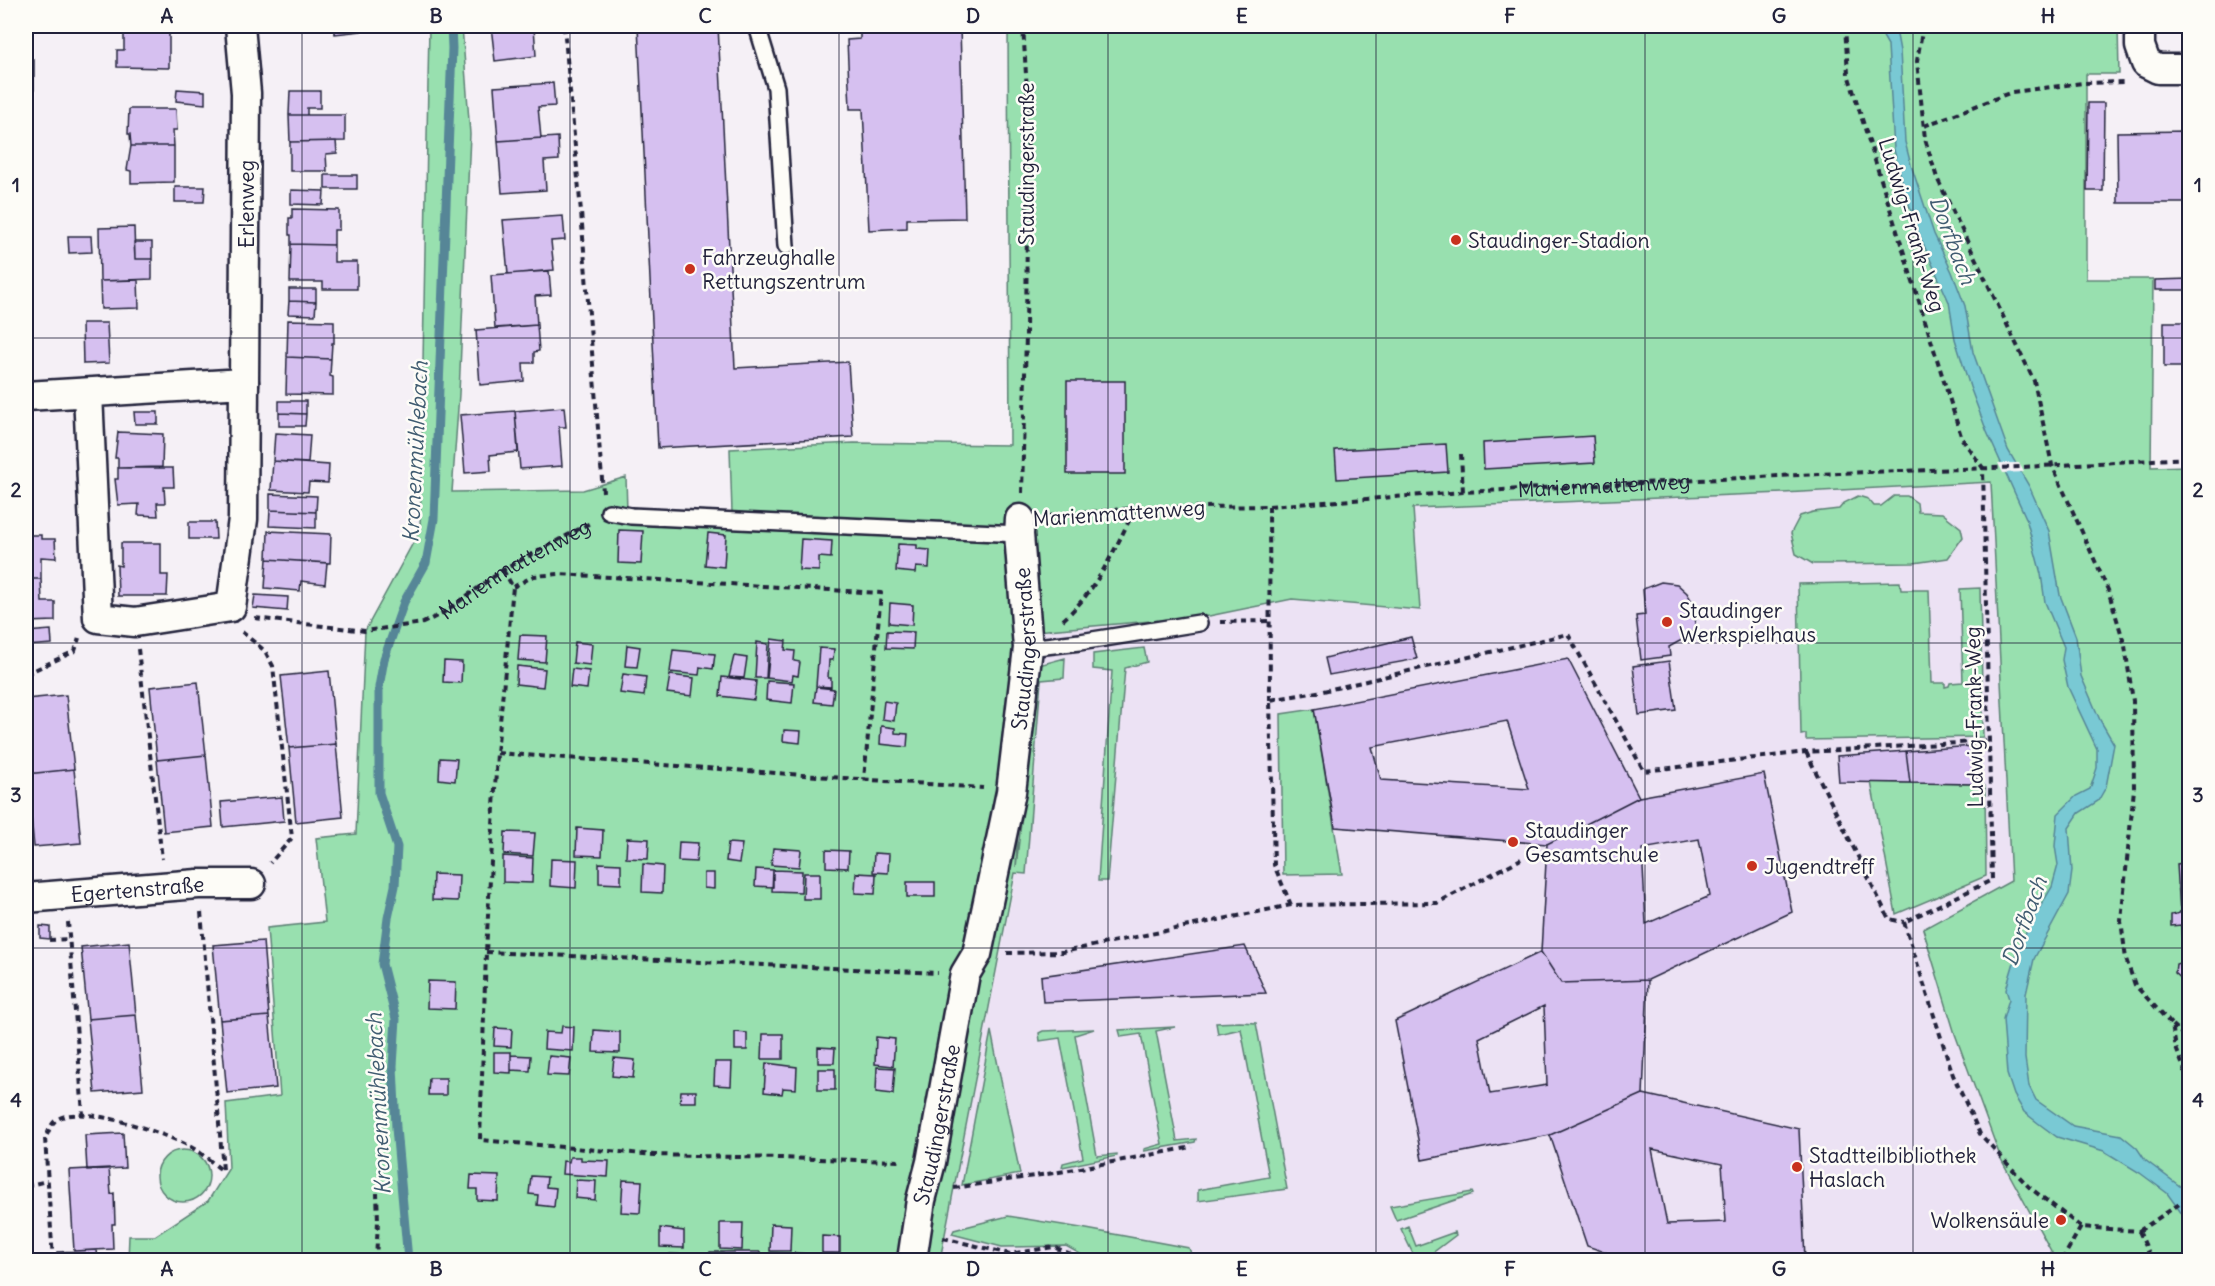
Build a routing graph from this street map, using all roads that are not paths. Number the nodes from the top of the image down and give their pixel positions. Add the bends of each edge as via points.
1 (240, 26) edge
2 (758, 26) edge
3 (2140, 26) edge
4 (2190, 69) edge
5 (786, 246) dead end
6 (244, 383) junction
7 (88, 393) junction
8 (26, 396) edge
9 (609, 512) road end
10 (1019, 526) joint
11 (1199, 623) road end
12 (1028, 648) junction
13 (251, 884) road end
14 (26, 898) edge
15 (912, 1260) edge

1 - 6 street, Erlenweg via 246,93
2 - 5 lane via 776,88
3 - 4 street via 2140,46 2146,63 2158,69
6 - 7 street
6 - 7 street via 243,519 231,607 135,622 98,618
7 - 8 street
9 - 10 lane, Marienmattenweg via 654,517
10 - 12 street, Staudingerstraße
11 - 12 lane
12 - 15 street, Staudingerstraße via 1011,792 971,964
13 - 14 street, Egertenstraße via 165,886

